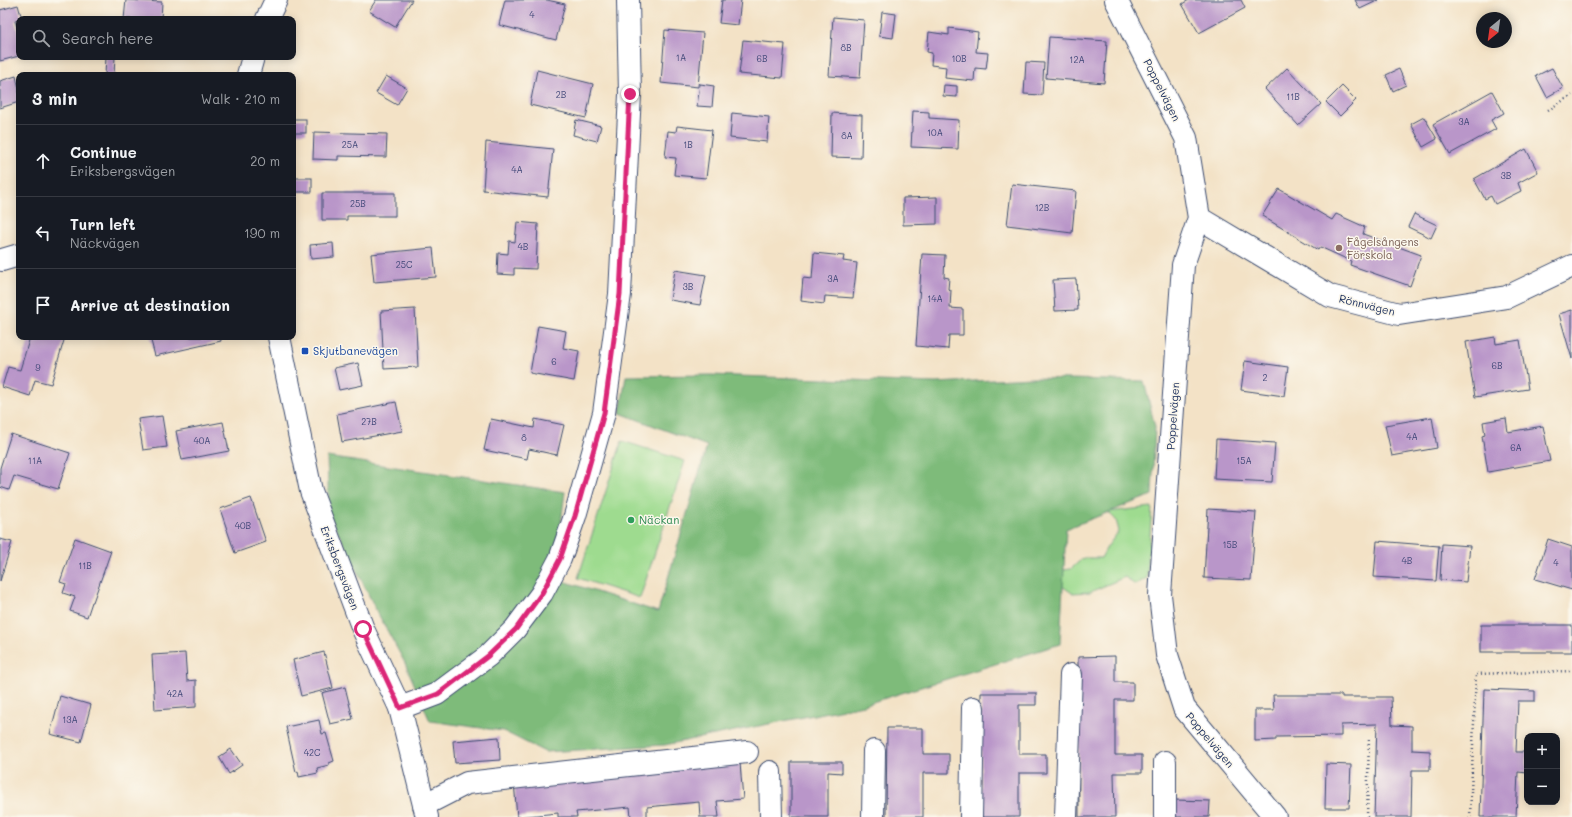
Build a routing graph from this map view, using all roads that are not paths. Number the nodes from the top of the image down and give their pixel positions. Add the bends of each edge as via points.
1 (276, 0) edge
2 (628, 0) edge
3 (1116, 0) edge
4 (268, 16) edge
5 (252, 60) edge
6 (249, 72) edge
7 (1199, 218) junction
8 (1572, 266) edge
9 (280, 340) edge
10 (1071, 675) dead end
11 (400, 708) junction
12 (973, 708) dead end
13 (874, 751) dead end
14 (747, 752) dead end
15 (1165, 762) dead end
16 (770, 772) dead end
17 (426, 811) edge
18 (771, 817) edge
19 (873, 817) edge
20 (971, 817) edge
21 (1066, 817) edge
22 (1164, 817) edge
23 (1274, 817) edge

1 - 4 street
2 - 11 street via 630,94 620,294 604,413 575,516 560,559 542,593 516,629 488,656 438,694
3 - 7 street, Poppelvägen via 1186,138
5 - 6 street
7 - 8 street, Rönnvägen via 1330,296 1399,314 1507,297
7 - 23 street, Poppelvägen via 1182,273 1160,595 1167,655 1184,708
9 - 11 street, Eriksbergsvägen via 311,491 363,629
10 - 21 street
11 - 17 street, Eriksbergsvägen
12 - 20 street
13 - 19 street
14 - 17 street via 467,783
15 - 22 street
16 - 18 street

